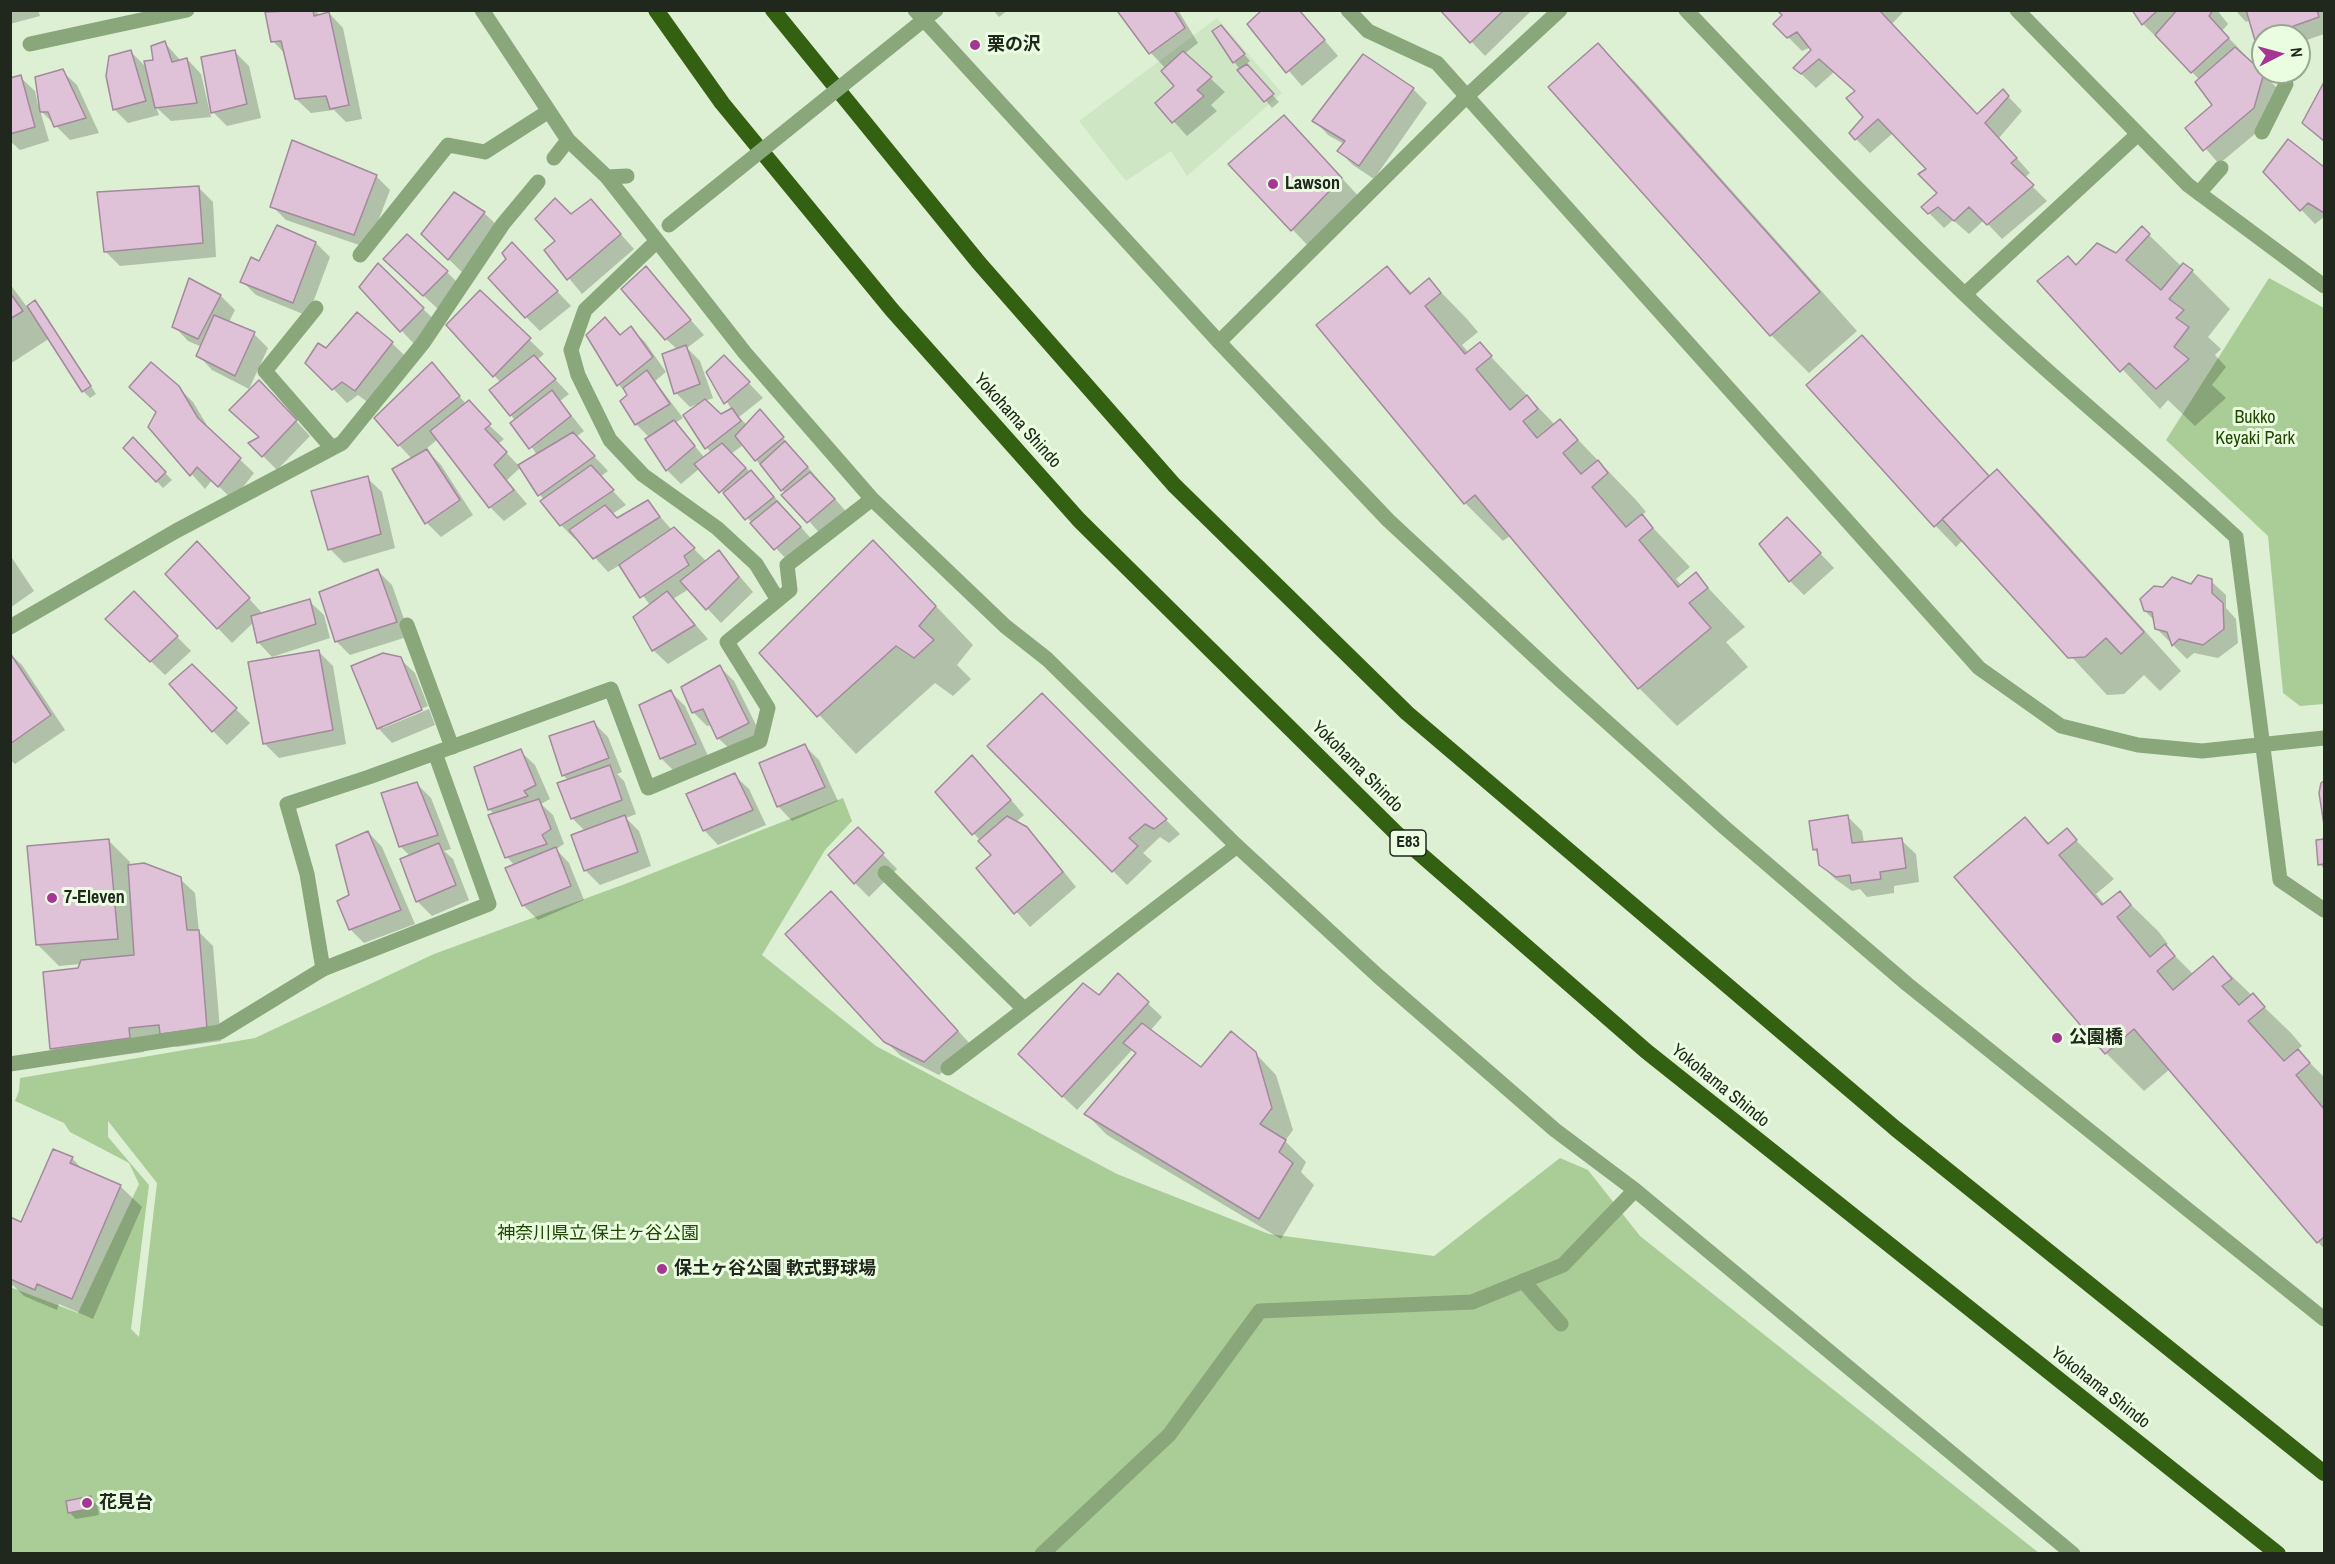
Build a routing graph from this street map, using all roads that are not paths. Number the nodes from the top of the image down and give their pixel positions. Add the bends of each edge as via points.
1 (187, 10) edge
2 (482, 10) edge
3 (643, 10) edge
4 (656, 10) edge
5 (773, 10) edge
6 (915, 10) edge
7 (936, 10) edge
8 (1348, 10) edge
9 (1560, 10) edge
10 (1686, 10) edge
11 (2017, 10) edge
12 (30, 44) dead end
13 (2286, 84) dead end
14 (1467, 96) junction
15 (722, 103) junction
16 (549, 111) junction
17 (2262, 132) dead end
18 (2138, 134) junction
19 (568, 140) junction
20 (554, 158) dead end
21 (2220, 168) dead end
22 (627, 176) dead end
23 (607, 177) junction
24 (538, 182) dead end
25 (2199, 193) junction
26 (669, 225) dead end
27 (657, 241) junction
28 (360, 255) dead end
29 (2325, 286) edge
30 (1965, 294) junction
31 (316, 308) dead end
32 (1219, 342) junction
33 (332, 448) junction
34 (872, 499) junction
35 (778, 600) junction
36 (407, 625) dead end
37 (10, 627) edge
38 (2325, 738) edge
39 (2262, 746) junction
40 (452, 747) junction
41 (435, 753) junction
42 (1238, 846) junction
43 (885, 873) dead end
44 (2325, 909) edge
45 (322, 969) junction
46 (1024, 1009) junction
47 (10, 1064) edge
48 (948, 1068) dead end
49 (1635, 1190) junction
50 (1523, 1281) junction
51 (2325, 1319) edge
52 (1561, 1324) dead end
53 (2325, 1473) edge
54 (1042, 1554) edge
55 (2073, 1554) edge
56 (2278, 1554) edge

1 - 12 street
2 - 16 street
3 - 15 highway
4 - 15 highway, Yokohama Shindo / E83
5 - 53 highway via 979,262 1174,484 1407,713 1896,1129
6 - 32 street
7 - 26 street, bridge
8 - 14 street via 1368,31 1437,63
9 - 14 street
10 - 30 street via 1881,214
11 - 18 street
13 - 17 street
14 - 32 street
14 - 39 street via 1979,668 2061,726 2138,745 2202,751
15 - 56 highway, Yokohama Shindo / E83 via 892,310 1079,520 1395,832 1646,1051
16 - 19 street
16 - 28 street via 485,152 448,145
18 - 25 street
18 - 30 street
19 - 20 street
19 - 23 street
21 - 25 street
22 - 23 street
23 - 27 street
24 - 33 street via 503,224 423,343 342,443
25 - 29 street
27 - 34 street via 745,353
27 - 35 street via 585,310 571,350 578,375 610,440 643,475 717,528 756,564
30 - 39 street via 2236,537
31 - 33 street via 265,371
32 - 51 street via 1388,519 1558,679 1724,827 1907,984
33 - 37 street via 176,531
34 - 35 street via 787,565 790,590
34 - 42 street via 1005,626 1047,659
35 - 40 street via 727,642 768,708 760,741 648,788 611,688
36 - 40 street
38 - 39 street
39 - 44 street via 2280,880
40 - 41 street
41 - 45 street via 287,804 307,874
41 - 45 street via 489,904
42 - 46 street
42 - 49 street via 1378,976 1555,1130
43 - 46 street
45 - 47 street via 220,1032
46 - 48 street
49 - 50 street via 1563,1265
49 - 55 street
50 - 52 street
50 - 54 street via 1472,1302 1260,1311 1169,1435

